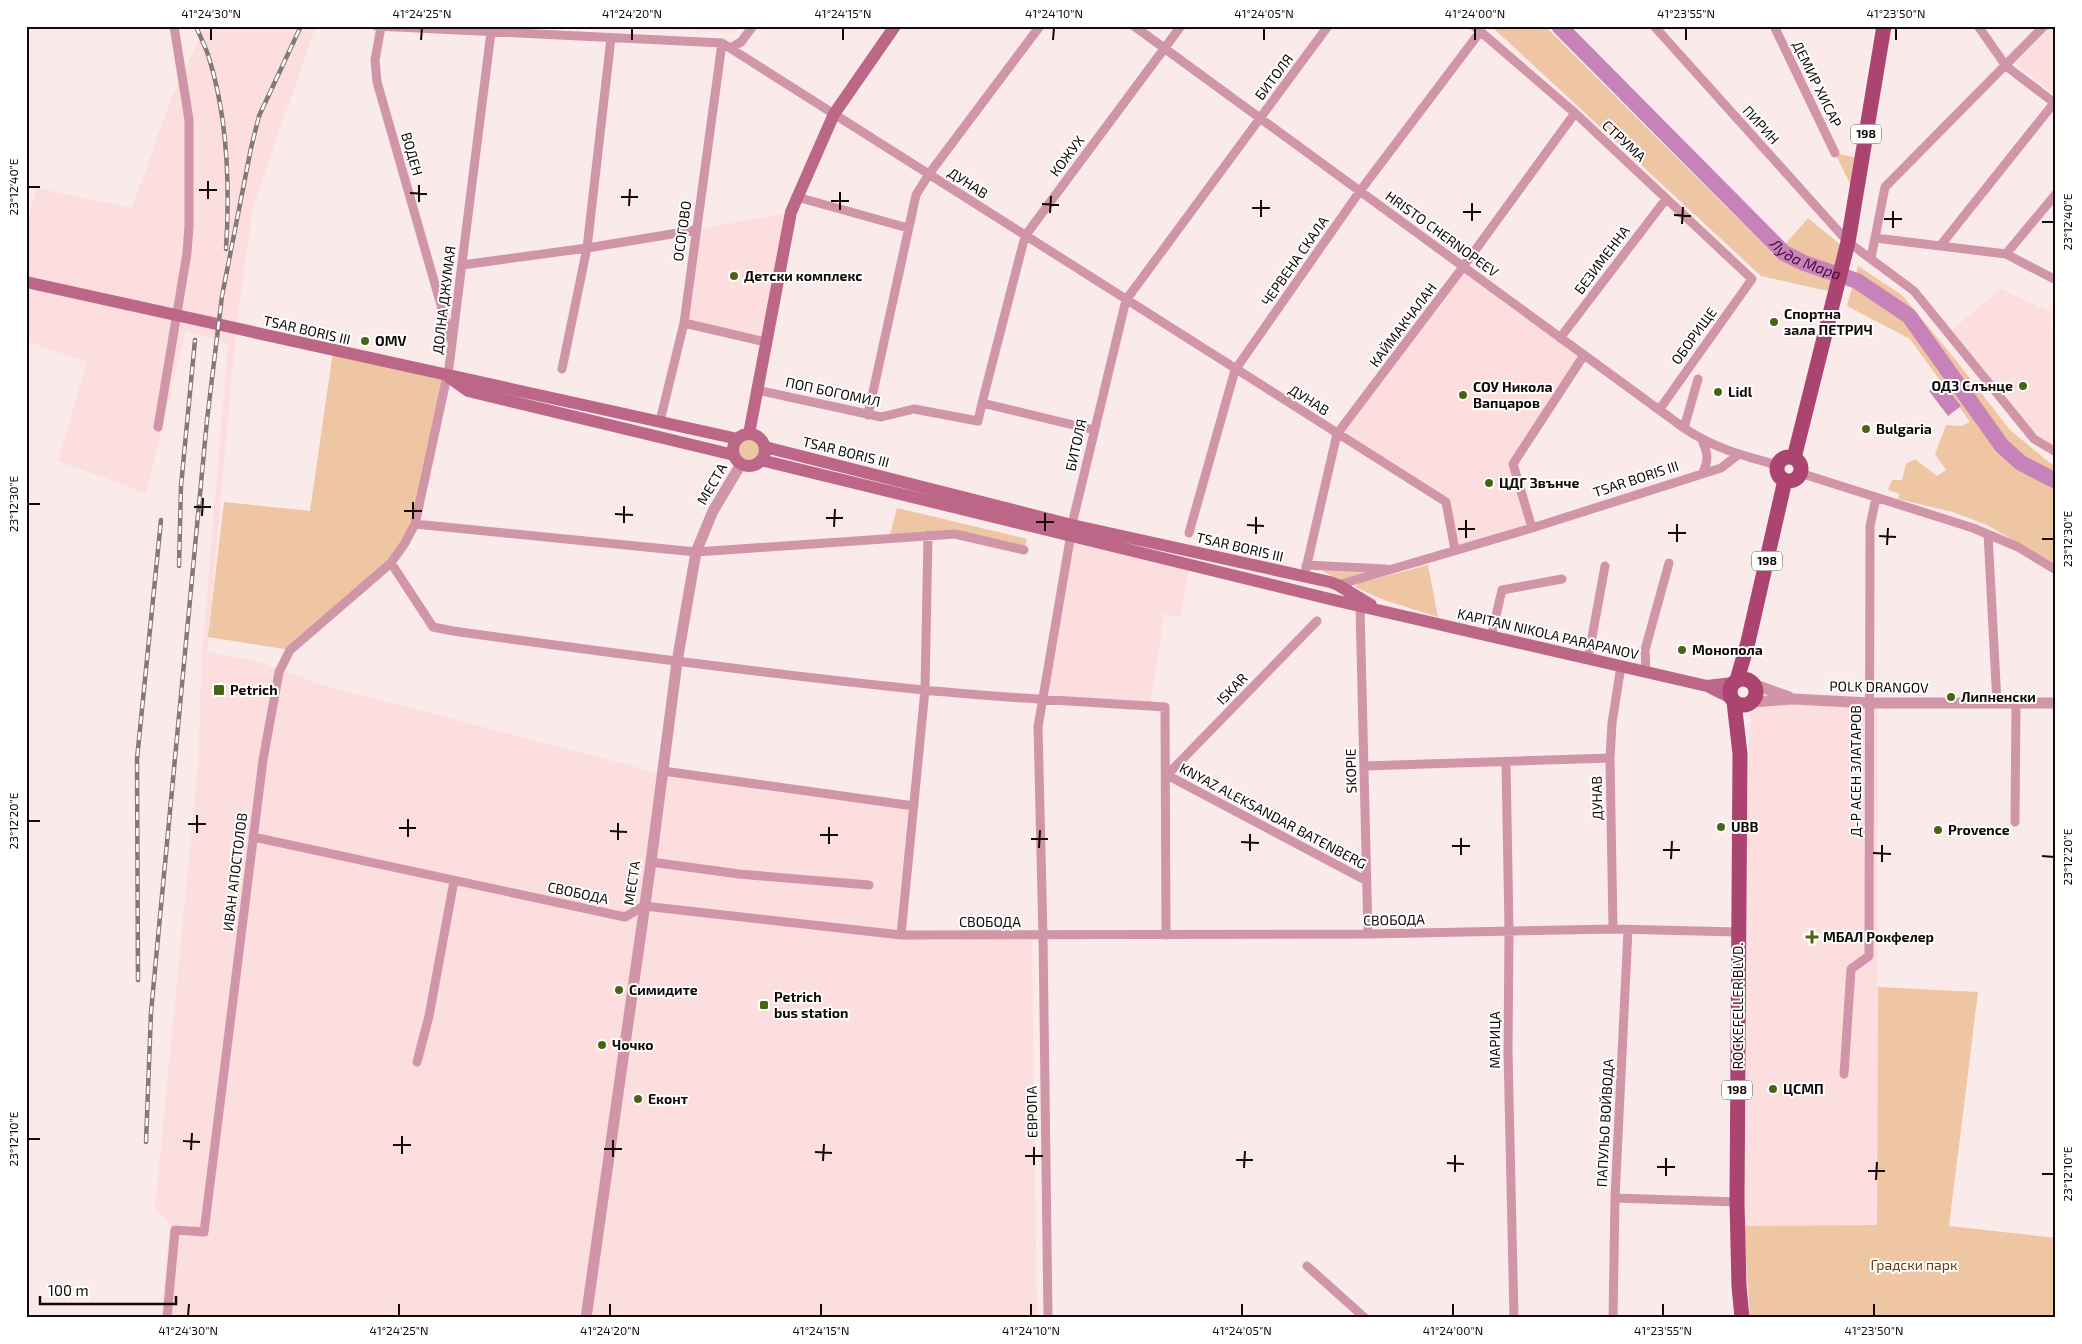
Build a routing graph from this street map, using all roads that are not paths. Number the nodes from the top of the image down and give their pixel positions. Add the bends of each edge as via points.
1 (174, 26) edge
2 (376, 26) edge
3 (753, 26) edge
4 (895, 26) edge
5 (1040, 26) edge
6 (1134, 26) edge
7 (1181, 26) edge
8 (1328, 26) edge
9 (1654, 26) edge
10 (1774, 26) edge
11 (1884, 26) edge
12 (1978, 26) edge
13 (2044, 26) edge
14 (381, 27) edge
15 (1477, 29) edge
16 (491, 32) junction
17 (611, 38) junction
18 (726, 45) junction
19 (1164, 48) junction
20 (2006, 66) junction
21 (2055, 104) edge
22 (1575, 113) junction
23 (834, 114) junction
24 (1260, 118) junction
25 (1834, 153) dead end
26 (928, 174) junction
27 (1360, 191) junction
28 (2056, 194) edge
29 (797, 197) junction
30 (1666, 199) junction
31 (908, 228) junction
32 (696, 230) junction
33 (1025, 236) junction
34 (1875, 238) junction
35 (1848, 242) junction
36 (1940, 246) junction
37 (587, 248) junction
38 (2006, 254) junction
39 (1871, 258) junction
40 (462, 265) junction
41 (1463, 267) junction
42 (1752, 279) joint
43 (2056, 280) edge
44 (26, 282) edge
45 (1126, 300) junction
46 (176, 316) junction
47 (684, 323) junction
48 (1560, 338) junction
49 (766, 342) junction
50 (452, 345) junction
51 (1584, 355) junction
52 (562, 369) dead end
53 (1236, 370) junction
54 (448, 376) junction
55 (1698, 379) dead end
56 (757, 390) junction
57 (982, 403) junction
58 (1659, 410) junction
59 (868, 415) junction
60 (660, 421) junction
61 (158, 427) dead end
62 (1684, 428) junction
63 (1094, 430) junction
64 (1337, 434) junction
65 (743, 436) junction
66 (1702, 440) junction
67 (765, 447) junction
68 (2056, 452) edge
69 (1738, 454) junction
70 (738, 460) junction
71 (761, 460) junction
72 (1778, 465) junction
73 (1797, 466) junction
74 (1702, 474) junction
75 (1785, 480) junction
76 (1876, 498) junction
77 (415, 524) junction
78 (1532, 528) junction
79 (1071, 530) junction
80 (1189, 533) dead end
81 (1988, 534) junction
82 (928, 535) junction
83 (1024, 550) dead end
84 (1455, 550) junction
85 (696, 552) junction
86 (391, 563) junction
87 (1669, 563) dead end
88 (1605, 566) dead end
89 (1394, 569) junction
90 (2056, 570) edge
91 (1305, 571) junction
92 (1562, 579) dead end
93 (1334, 583) junction
94 (1325, 598) junction
95 (1360, 607) junction
96 (1382, 612) junction
97 (1317, 621) dead end
98 (1491, 637) junction
99 (1588, 659) junction
100 (677, 662) junction
101 (1621, 666) junction
102 (1646, 672) junction
103 (1743, 682) junction
104 (1707, 686) junction
105 (926, 690) junction
106 (1792, 699) junction
107 (1041, 700) junction
108 (1740, 702) junction
109 (1870, 703) junction
110 (1997, 703) junction
111 (2016, 703) junction
112 (2056, 703) edge
113 (1610, 758) junction
114 (1506, 762) junction
115 (1364, 766) junction
116 (663, 770) junction
117 (1167, 775) junction
118 (914, 806) junction
119 (2015, 822) dead end
120 (254, 838) junction
121 (651, 862) junction
122 (454, 881) junction
123 (1367, 881) junction
124 (868, 885) dead end
125 (644, 906) junction
126 (1613, 929) junction
127 (1628, 930) junction
128 (1509, 931) junction
129 (1738, 932) junction
130 (1368, 934) junction
131 (901, 935) junction
132 (1166, 935) junction
133 (1043, 936) junction
134 (417, 1062) dead end
135 (1844, 1074) dead end
136 (1615, 1198) junction
137 (1737, 1202) junction
138 (1307, 1266) dead end
139 (167, 1318) edge
140 (586, 1318) edge
141 (1048, 1318) edge
142 (1365, 1318) edge
143 (1514, 1318) edge
144 (1614, 1318) edge
145 (1742, 1318) edge

1 - 46 street via 189,129 189,226
2 - 14 street, ДУНАВ
3 - 18 street via 741,42
4 - 23 main road
5 - 26 street
6 - 19 street, HRISTO CHERNOPEEV
7 - 19 street, КОЖУХ
8 - 24 street, БИТОЛЯ
9 - 35 street, ПИРИН
10 - 25 street, ДЕМИР ХИСАР
11 - 35 main road, 198
12 - 20 street
13 - 20 street
14 - 16 street, ДУНАВ
14 - 50 street, ВОДЕН via 375,60 377,82
15 - 22 street, СТРУМА
15 - 27 street, ЧЕРВЕНА СКАЛА
16 - 17 street, ДУНАВ
16 - 40 street, ДОЛНА ДЖУМАЯ
17 - 18 street, ДУНАВ
17 - 37 street
18 - 23 street, ДУНАВ
18 - 32 street, ОСОГОВО
19 - 24 street, HRISTO CHERNOPEEV
19 - 33 street, КОЖУХ
20 - 21 street
20 - 34 street via 1885,186
21 - 36 street
22 - 30 street, СТРУМА
22 - 41 street, КАЙМАКЧАЛАН
23 - 26 street, ДУНАВ
23 - 29 main road
24 - 27 street, HRISTO CHERNOPEEV
24 - 45 street, БИТОЛЯ
26 - 31 street via 916,195
26 - 33 street, ДУНАВ
27 - 41 street, HRISTO CHERNOPEEV
27 - 53 street, ЧЕРВЕНА СКАЛА
28 - 38 street
29 - 31 street
29 - 49 main road via 787,229
30 - 42 street, СТРУМА
30 - 48 street, БЕЗИМЕННА
31 - 59 street
32 - 37 street
32 - 47 street, ОСОГОВО
33 - 45 street, ДУНАВ
33 - 57 street, КОЖУХ
34 - 36 street
34 - 39 street
35 - 39 street, ПИРИН
35 - 73 main road, 198
36 - 38 street
37 - 40 street
37 - 52 street
38 - 43 street
39 - 68 street, ПИРИН via 1914,291 2034,439
40 - 50 street, ДОЛНА ДЖУМАЯ
41 - 48 street, HRISTO CHERNOPEEV
41 - 64 street, КАЙМАКЧАЛАН
42 - 58 street, ОБОРИЩЕ
44 - 46 main road, TSAR BORIS III
45 - 53 street, ДУНАВ
45 - 63 street, БИТОЛЯ
46 - 54 main road, TSAR BORIS III
46 - 61 street
47 - 49 street
47 - 60 street, ОСОГОВО
48 - 51 street, HRISTO CHERNOPEEV
49 - 56 main road
50 - 54 street, ДОЛНА ДЖУМАЯ
51 - 58 street, HRISTO CHERNOPEEV
51 - 78 street via 1513,464
53 - 64 street, ДУНАВ
53 - 80 street, ЧЕРВЕНА СКАЛА
54 - 60 main road, TSAR BORIS III
54 - 70 main road, TSAR BORIS III via 468,390
54 - 77 street, ДОЛНА ДЖУМАЯ
55 - 62 street
56 - 59 street, ПОП БОГОМИЛ
56 - 65 main road
57 - 59 street, ПОП БОГОМИЛ via 978,421 914,409 881,417
57 - 63 street
58 - 62 street, HRISTO CHERNOPEEV
60 - 65 main road, TSAR BORIS III
62 - 66 street, HRISTO CHERNOPEEV
63 - 79 street, БИТОЛЯ
64 - 84 street, ДУНАВ via 1446,502
64 - 91 street, КАЙМАКЧАЛАН
65 - 67 main road via 760,438
65 - 70 main road via 733,446
66 - 69 street, HRISTO CHERNOPEEV
66 - 74 street via 1708,464
67 - 71 main road
67 - 79 main road, TSAR BORIS III
69 - 72 street
69 - 74 street, TSAR BORIS III via 1721,468
70 - 71 main road via 751,466
70 - 85 street, МЕСТА
71 - 79 main road, TSAR BORIS III
72 - 73 main road via 1782,459
72 - 75 main road via 1779,476
73 - 75 main road via 1796,478
73 - 76 street
74 - 78 street, TSAR BORIS III
75 - 103 main road, 198 via 1748,642
76 - 81 street
76 - 109 street, Д-Р АСЕН ЗЛАТАРОВ via 1870,526
77 - 85 street
77 - 86 street, ДОЛНА ДЖУМАЯ
78 - 84 street, TSAR BORIS III
79 - 91 main road, TSAR BORIS III
79 - 94 main road, TSAR BORIS III
79 - 107 street, БИТОЛЯ
81 - 90 street via 2018,547
81 - 110 street
82 - 83 street via 955,534
82 - 85 street
82 - 105 street
84 - 89 street, TSAR BORIS III
85 - 100 street, МЕСТА
86 - 100 street via 433,627
86 - 120 street, ИВАН АПОСТОЛОВ via 290,650 279,672 263,760
87 - 102 street via 1645,650
88 - 99 street
89 - 91 street
89 - 93 street, TSAR BORIS III
91 - 93 main road, TSAR BORIS III
92 - 98 street via 1502,590
93 - 94 main road via 1330,595
93 - 96 main road, KAPITAN NIKOLA PARAPANOV
94 - 95 main road, KAPITAN NIKOLA PARAPANOV
95 - 96 main road, KAPITAN NIKOLA PARAPANOV
95 - 115 street, SKOPIE
96 - 98 main road, KAPITAN NIKOLA PARAPANOV
97 - 117 street, ISKAR
98 - 99 main road, KAPITAN NIKOLA PARAPANOV
99 - 101 main road, KAPITAN NIKOLA PARAPANOV
100 - 105 street
100 - 116 street, МЕСТА
101 - 102 main road, KAPITAN NIKOLA PARAPANOV
101 - 113 street, ДУНАВ
102 - 104 main road, KAPITAN NIKOLA PARAPANOV
103 - 104 main road, KAPITAN NIKOLA PARAPANOV
103 - 106 street
103 - 108 main road, 198 via 1730,690
103 - 108 main road, 198 via 1755,694
104 - 108 main road, KAPITAN NIKOLA PARAPANOV
105 - 107 street
105 - 118 street
106 - 108 street
106 - 109 street, POLK DRANGOV
107 - 117 street via 1165,707
107 - 133 street, БИТОЛЯ via 1038,727
108 - 129 main road, ROCKEFELLER BLVD. / 198
109 - 110 street, POLK DRANGOV
109 - 135 street, Д-Р АСЕН ЗЛАТАРОВ via 1869,956 1851,969
110 - 111 street, POLK DRANGOV
111 - 112 street, POLK DRANGOV
111 - 119 street
113 - 114 street
113 - 126 street, ДУНАВ
114 - 115 street
114 - 128 street, МАРИЦА
115 - 123 street, SKOPIE
116 - 118 street
116 - 121 street, МЕСТА
117 - 123 street, KNYAZ ALEKSANDAR BATENBERG
117 - 132 street
118 - 131 street
120 - 122 street, СВОБОДА
120 - 139 street, ИВАН АПОСТОЛОВ via 204,1232 175,1230
121 - 124 street via 739,874
121 - 125 street, МЕСТА
122 - 125 street, СВОБОДА via 625,917
122 - 134 street via 429,1016
123 - 130 street, SKOPIE
125 - 131 street, СВОБОДА
125 - 140 street, МЕСТА
126 - 127 street, СВОБОДА
126 - 128 street, СВОБОДА
127 - 129 street, СВОБОДА
127 - 136 street, ПАПУЛЬО ВОЙВОДА
128 - 130 street, СВОБОДА
128 - 143 street, МАРИЦА via 1508,1052
129 - 137 main road, ROCKEFELLER BLVD. / 198
130 - 132 street, СВОБОДА
131 - 133 street, СВОБОДА
132 - 133 street, СВОБОДА
133 - 141 street, ЕВРОПА
136 - 137 street
136 - 144 street, ПАПУЛЬО ВОЙВОДА
137 - 145 main road, ROCKEFELLER BLVD. / 198
138 - 142 street

